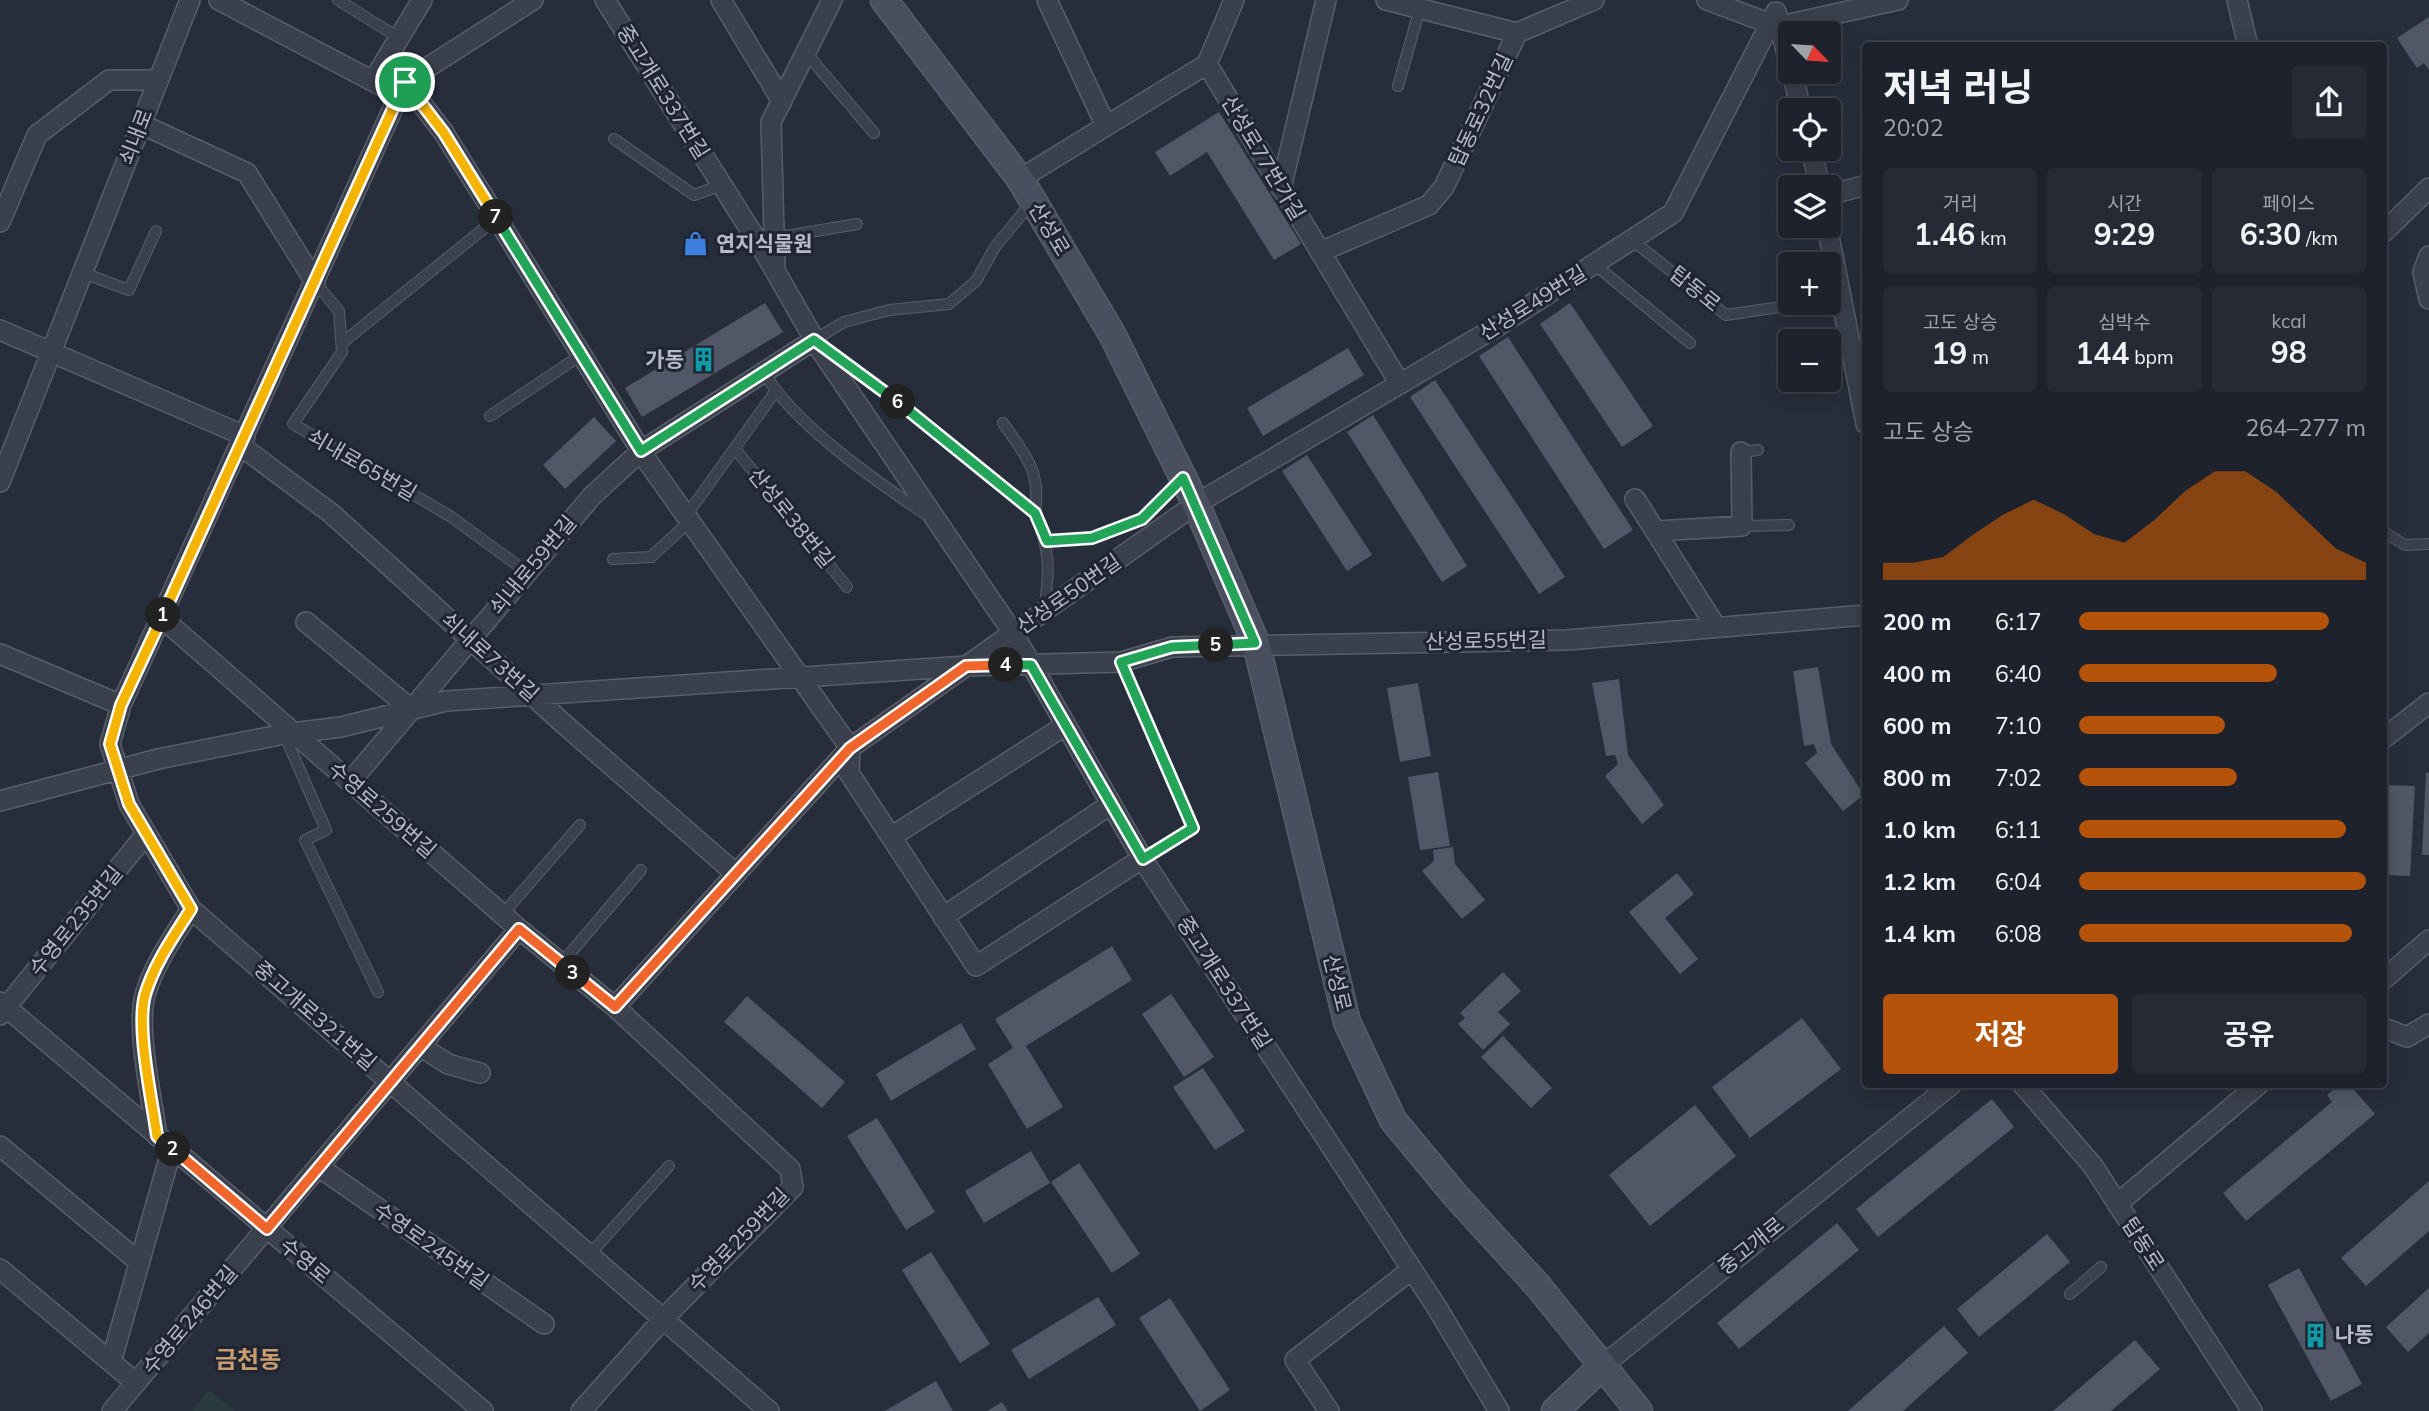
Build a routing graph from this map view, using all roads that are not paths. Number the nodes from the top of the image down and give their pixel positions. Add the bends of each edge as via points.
1 (190, 0) edge
2 (219, 0) edge
3 (338, 0) edge
4 (422, 0) edge
5 (533, 0) edge
6 (605, 0) edge
7 (721, 0) edge
8 (832, 0) edge
9 (1047, 0) edge
10 (1234, 0) edge
11 (1326, 0) edge
12 (1594, 0) edge
13 (1707, 0) edge
14 (1898, 0) edge
15 (2237, 0) edge
16 (887, 1) edge
17 (1403, 3) edge
18 (1775, 15) edge
19 (1517, 33) junction
20 (399, 38) junction
21 (2247, 42) edge
22 (806, 53) junction
23 (1207, 64) junction
24 (158, 80) junction
25 (373, 81) junction
26 (405, 82) junction
27 (1398, 86) dead end
28 (782, 101) junction
29 (141, 124) junction
30 (1106, 126) junction
31 (874, 133) dead end
32 (614, 139) dead end
33 (1020, 179) junction
34 (722, 185) junction
35 (1862, 186) edge
36 (1281, 188) junction
37 (2429, 188) edge
38 (1841, 192) edge
39 (1033, 201) junction
40 (497, 218) junction
41 (0, 222) edge
42 (857, 224) dead end
43 (2387, 229) edge
44 (156, 231) dead end
45 (774, 238) junction
46 (1632, 240) junction
47 (1320, 252) junction
48 (2429, 256) edge
49 (1594, 264) junction
50 (775, 270) junction
51 (83, 273) junction
52 (315, 282) junction
53 (2429, 299) edge
54 (1778, 307) edge
55 (1839, 315) edge
56 (0, 330) edge
57 (342, 343) junction
58 (816, 343) junction
59 (1690, 343) dead end
60 (52, 353) junction
61 (583, 354) junction
62 (764, 372) junction
63 (1400, 384) junction
64 (775, 392) junction
65 (1862, 408) edge
66 (490, 416) dead end
67 (1003, 423) dead end
68 (243, 441) junction
69 (735, 449) junction
70 (641, 451) junction
71 (1750, 451) dead end
72 (1183, 478) junction
73 (0, 482) edge
74 (1635, 499) dead end
75 (1196, 505) junction
76 (1035, 513) junction
77 (688, 519) junction
78 (937, 522) junction
79 (1742, 526) junction
80 (1789, 526) dead end
81 (1656, 531) junction
82 (2387, 534) edge
83 (1047, 541) junction
84 (2429, 544) edge
85 (613, 559) dead end
86 (528, 573) junction
87 (847, 587) dead end
88 (1044, 611) junction
89 (1862, 615) edge
90 (162, 618) junction
91 (306, 622) dead end
92 (1716, 627) junction
93 (1013, 633) junction
94 (470, 639) junction
95 (1255, 643) junction
96 (0, 654) edge
97 (1121, 662) junction
98 (1031, 665) junction
99 (966, 666) junction
100 (801, 679) junction
101 (533, 696) junction
102 (2429, 703) edge
103 (121, 705) junction
104 (411, 709) junction
105 (1066, 725) junction
106 (288, 733) junction
107 (2387, 736) edge
108 (850, 748) junction
109 (120, 770) junction
110 (350, 782) junction
111 (1, 795) edge
112 (1111, 804) junction
113 (580, 825) dead end
114 (146, 834) junction
115 (891, 837) junction
116 (1143, 859) junction
117 (641, 870) dead end
118 (735, 873) junction
119 (191, 909) junction
120 (502, 915) junction
121 (943, 917) junction
122 (519, 929) junction
123 (2429, 940) edge
124 (561, 964) junction
125 (2387, 976) edge
126 (378, 992) dead end
127 (615, 1007) junction
128 (2, 1008) edge
129 (2429, 1024) edge
130 (2387, 1029) edge
131 (420, 1046) junction
132 (480, 1073) dead end
133 (390, 1081) junction
134 (1947, 1088) edge
135 (2026, 1088) edge
136 (2254, 1088) edge
137 (164, 1142) junction
138 (0, 1146) edge
139 (669, 1166) dead end
140 (319, 1167) junction
141 (2117, 1203) junction
142 (267, 1229) junction
143 (590, 1254) junction
144 (139, 1262) junction
145 (2101, 1267) dead end
146 (1411, 1270) junction
147 (2, 1274) edge
148 (2070, 1294) dead end
149 (664, 1318) junction
150 (544, 1324) dead end
151 (111, 1362) junction
152 (1601, 1367) junction
153 (136, 1383) junction
154 (113, 1411) edge
155 (483, 1411) edge
156 (581, 1411) edge
157 (769, 1411) edge
158 (1329, 1411) edge
159 (1499, 1411) edge
160 (1555, 1411) edge
161 (1639, 1411) edge
162 (2252, 1411) edge

1 - 24 street, 쇠내로
2 - 25 street
3 - 20 lane
4 - 20 street
5 - 26 street
6 - 34 street, 중고개로337번길
7 - 28 street
8 - 22 street
9 - 30 street
10 - 23 street
11 - 36 street
12 - 19 street, 탑동로32번길
13 - 18 street
14 - 18 street
15 - 21 street
16 - 33 street, 산성로
17 - 19 street, 탑동로32번길
17 - 27 lane
18 - 46 street, 산성로49번길 via 1672,213
19 - 47 street, 탑동로32번길 via 1444,187 1429,205
20 - 25 street
22 - 28 street
22 - 31 lane
23 - 30 street
23 - 36 street, 산성로77번가길
24 - 29 street, 쇠내로
24 - 41 street via 109,80 37,135
25 - 26 street via 382,86
26 - 40 street via 444,133
26 - 52 street, 중고개로321번길
28 - 45 street via 771,122
29 - 51 street, 쇠내로
29 - 52 street via 247,173
30 - 33 street
32 - 34 lane, 중고개로337번길 via 694,195
33 - 39 street, 산성로
34 - 50 street, 중고개로337번길
35 - 38 street
36 - 47 street, 산성로77번가길
37 - 43 street
39 - 58 lane via 995,247 976,281 949,304 889,310 844,322
39 - 72 street, 산성로 via 1112,334
40 - 57 lane
40 - 61 street
42 - 45 lane
44 - 51 lane via 129,290
45 - 50 street
46 - 49 street, 산성로49번길
46 - 54 lane, 탑동로 via 1726,315
47 - 63 street, 산성로77번가길
48 - 53 street via 2423,272
49 - 59 lane
49 - 63 street, 산성로49번길
50 - 58 street, 중고개로337번길
51 - 60 street, 쇠내로
52 - 57 lane via 339,311
52 - 68 street, 중고개로321번길
55 - 65 street
56 - 60 street, 쇠내로73번길
57 - 86 lane, 쇠내로65번길 via 342,352 293,424 450,516
58 - 62 street, 쇠내로59번길
58 - 76 lane via 872,381
58 - 78 street, 중고개로337번길
60 - 68 street, 쇠내로73번길
60 - 73 street, 쇠내로
61 - 66 lane
61 - 70 street
62 - 64 lane, 중고개로337번길
62 - 70 street, 쇠내로59번길
63 - 75 street, 산성로49번길
64 - 69 lane, 산성로38번길
64 - 78 lane, 중고개로337번길 via 866,475
67 - 76 lane via 1030,461 1039,486
68 - 90 street, 중고개로321번길
68 - 94 street, 쇠내로73번길
69 - 77 lane, 산성로38번길
69 - 87 lane, 산성로38번길
70 - 77 street
70 - 86 street, 쇠내로59번길 via 592,496
71 - 79 street
72 - 75 street, 산성로
72 - 83 lane via 1142,519 1092,538
74 - 81 street
75 - 88 street, 산성로50번길
75 - 95 street, 산성로
76 - 83 lane
77 - 85 lane, 산성로38번길 via 651,557
77 - 100 street
78 - 93 street, 중고개로337번길
79 - 80 lane
79 - 81 street
81 - 92 street
82 - 84 lane via 2405,545
83 - 88 lane
86 - 94 street, 쇠내로59번길
88 - 93 street, 산성로50번길
89 - 92 street, 산성로55번길
90 - 103 street, 중고개로321번길
90 - 106 street, 수영로259번길
91 - 104 street
92 - 95 street, 산성로55번길 via 1567,640
93 - 98 street, 중고개로337번길
93 - 99 street, 산성로50번길
94 - 101 street, 쇠내로73번길
94 - 104 street, 쇠내로59번길
95 - 97 street, 산성로55번길 via 1172,647
95 - 152 street, 산성로 via 1347,1022 1392,1120 1538,1286
96 - 103 street
97 - 98 street, 산성로55번길
97 - 116 lane via 1193,828
98 - 99 street, 산성로55번길
98 - 105 street, 중고개로337번길
99 - 100 street
99 - 108 street, 산성로50번길
100 - 101 street
100 - 108 street
101 - 104 street via 446,701
101 - 118 street, 쇠내로73번길
102 - 107 street
103 - 109 street, 중고개로321번길 via 110,744
104 - 106 street via 341,727
104 - 110 street, 쇠내로59번길
105 - 112 street, 중고개로337번길
105 - 115 street
106 - 109 street
106 - 110 street, 수영로259번길
106 - 126 lane, 수영로259번길 via 326,830 305,840
108 - 115 street via 849,773
108 - 118 street, 산성로50번길
109 - 111 street
109 - 114 street, 중고개로321번길 via 129,804
110 - 120 street, 수영로259번길
112 - 116 street, 중고개로337번길
112 - 121 street
113 - 120 lane
114 - 119 street, 중고개로321번길
114 - 128 street, 수영로235번길
115 - 121 street
116 - 121 street via 976,966
116 - 146 street, 중고개로337번길
117 - 124 lane
118 - 127 street, 산성로50번길
119 - 133 street, 중고개로321번길
119 - 137 street via 164,952 145,997 144,1040
120 - 122 street, 수영로259번길
122 - 124 street, 수영로259번길
122 - 131 street
123 - 125 street
124 - 127 street, 수영로259번길
127 - 149 street, 수영로259번길 via 790,1169 793,1187
128 - 137 street, 수영로
129 - 130 street via 2407,1037
131 - 132 street via 448,1064
131 - 133 street
133 - 140 street
133 - 143 street, 중고개로321번길
134 - 152 street, 중고개로
135 - 141 street, 탑동로 via 2093,1166
136 - 141 street
137 - 142 street, 수영로
137 - 144 street
138 - 144 street
139 - 143 lane
140 - 142 street
140 - 150 street, 수영로245번길
141 - 162 street, 탑동로
142 - 153 street, 수영로246번길
142 - 155 street, 수영로
143 - 149 street, 중고개로321번길
144 - 151 street
145 - 148 lane
146 - 158 street via 1295,1360
146 - 159 street, 중고개로337번길
147 - 151 street
149 - 156 street, 수영로259번길
149 - 157 street, 중고개로321번길
151 - 153 street
152 - 160 street, 중고개로
152 - 161 street, 산성로
153 - 154 street, 수영로246번길

